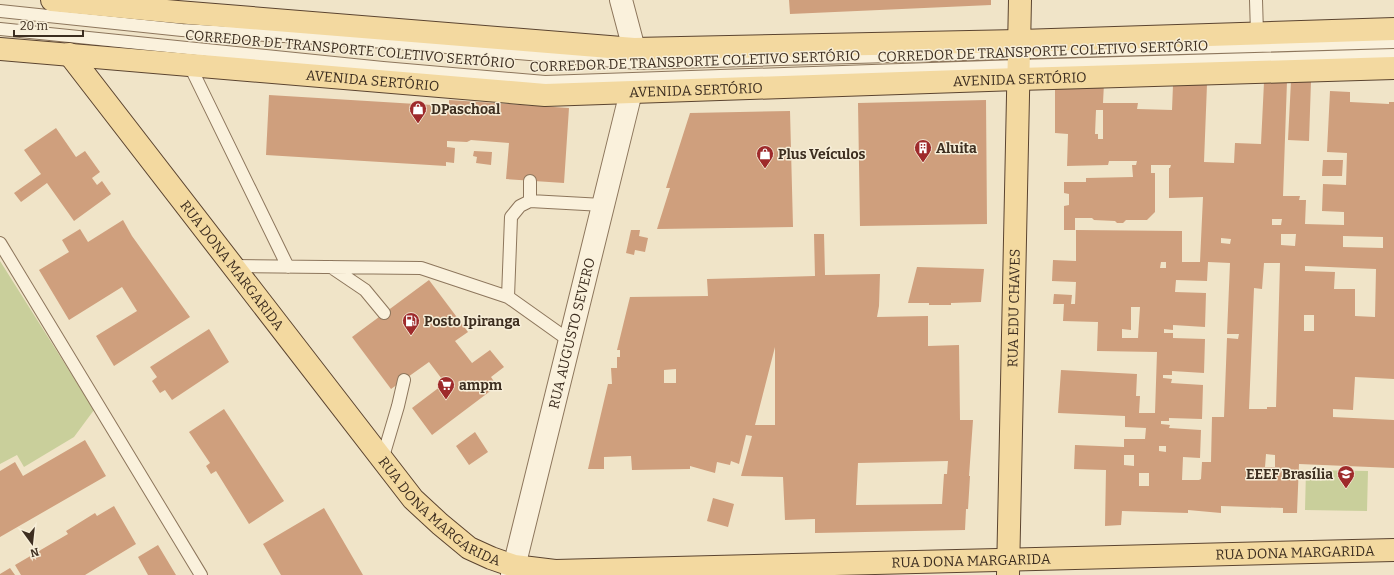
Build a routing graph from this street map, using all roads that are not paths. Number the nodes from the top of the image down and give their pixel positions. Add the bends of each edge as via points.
1 (52, 0) edge
2 (621, 0) edge
3 (1020, 0) edge
4 (1256, 0) edge
5 (0, 12) edge
6 (178, 14) edge
7 (0, 29) edge
8 (1394, 29) edge
9 (1256, 33) junction
10 (55, 35) junction
11 (1394, 42) edge
12 (0, 49) edge
13 (69, 54) junction
14 (1394, 55) edge
15 (636, 56) junction
16 (1019, 60) junction
17 (189, 64) junction
18 (1394, 68) edge
19 (632, 86) junction
20 (530, 181) dead end
21 (530, 201) junction
22 (603, 204) junction
23 (0, 243) edge
24 (233, 266) junction
25 (288, 267) junction
26 (331, 267) junction
27 (508, 297) junction
28 (384, 313) dead end
29 (570, 341) junction
30 (404, 380) dead end
31 (382, 460) junction
32 (1394, 550) edge
33 (1008, 567) edge
34 (513, 571) edge
35 (738, 571) edge
36 (201, 575) edge

1 - 6 main road, AVENIDA SERTÓRIO
2 - 15 street
3 - 16 main road, RUA EDU CHAVES
4 - 9 lane
5 - 6 lane, CORREDOR DE TRANSPORTE COLETIVO SERTÓRIO
6 - 15 main road, AVENIDA SERTÓRIO
7 - 10 lane, CORREDOR DE TRANSPORTE COLETIVO SERTÓRIO
8 - 9 main road, AVENIDA SERTÓRIO
9 - 16 main road, AVENIDA SERTÓRIO
10 - 13 lane
10 - 19 lane, CORREDOR DE TRANSPORTE COLETIVO SERTÓRIO via 383,68 546,82
11 - 16 lane, CORREDOR DE TRANSPORTE COLETIVO SERTÓRIO
12 - 13 main road, AVENIDA SERTÓRIO
13 - 17 main road, AVENIDA SERTÓRIO
13 - 24 main road, RUA DONA MARGARIDA
14 - 16 lane, CORREDOR DE TRANSPORTE COLETIVO SERTÓRIO
15 - 16 main road, AVENIDA SERTÓRIO
16 - 18 main road, AVENIDA SERTÓRIO
16 - 19 main road, AVENIDA SERTÓRIO
16 - 33 main road, RUA EDU CHAVES
17 - 19 main road, AVENIDA SERTÓRIO via 531,100 545,95
17 - 25 lane
19 - 22 street, RUA AUGUSTO SEVERO
20 - 21 lane
21 - 22 lane
21 - 27 lane via 520,206 511,217
22 - 29 street, RUA AUGUSTO SEVERO
23 - 36 lane
24 - 25 lane
24 - 31 main road, RUA DONA MARGARIDA
25 - 26 lane
26 - 27 lane via 420,268
26 - 28 lane via 365,290
27 - 29 lane
29 - 34 street, RUA AUGUSTO SEVERO
30 - 31 lane
31 - 34 main road, RUA DONA MARGARIDA via 413,499 440,524 469,548
32 - 33 main road, RUA DONA MARGARIDA
33 - 35 main road, RUA DONA MARGARIDA
34 - 35 main road, RUA DONA MARGARIDA

